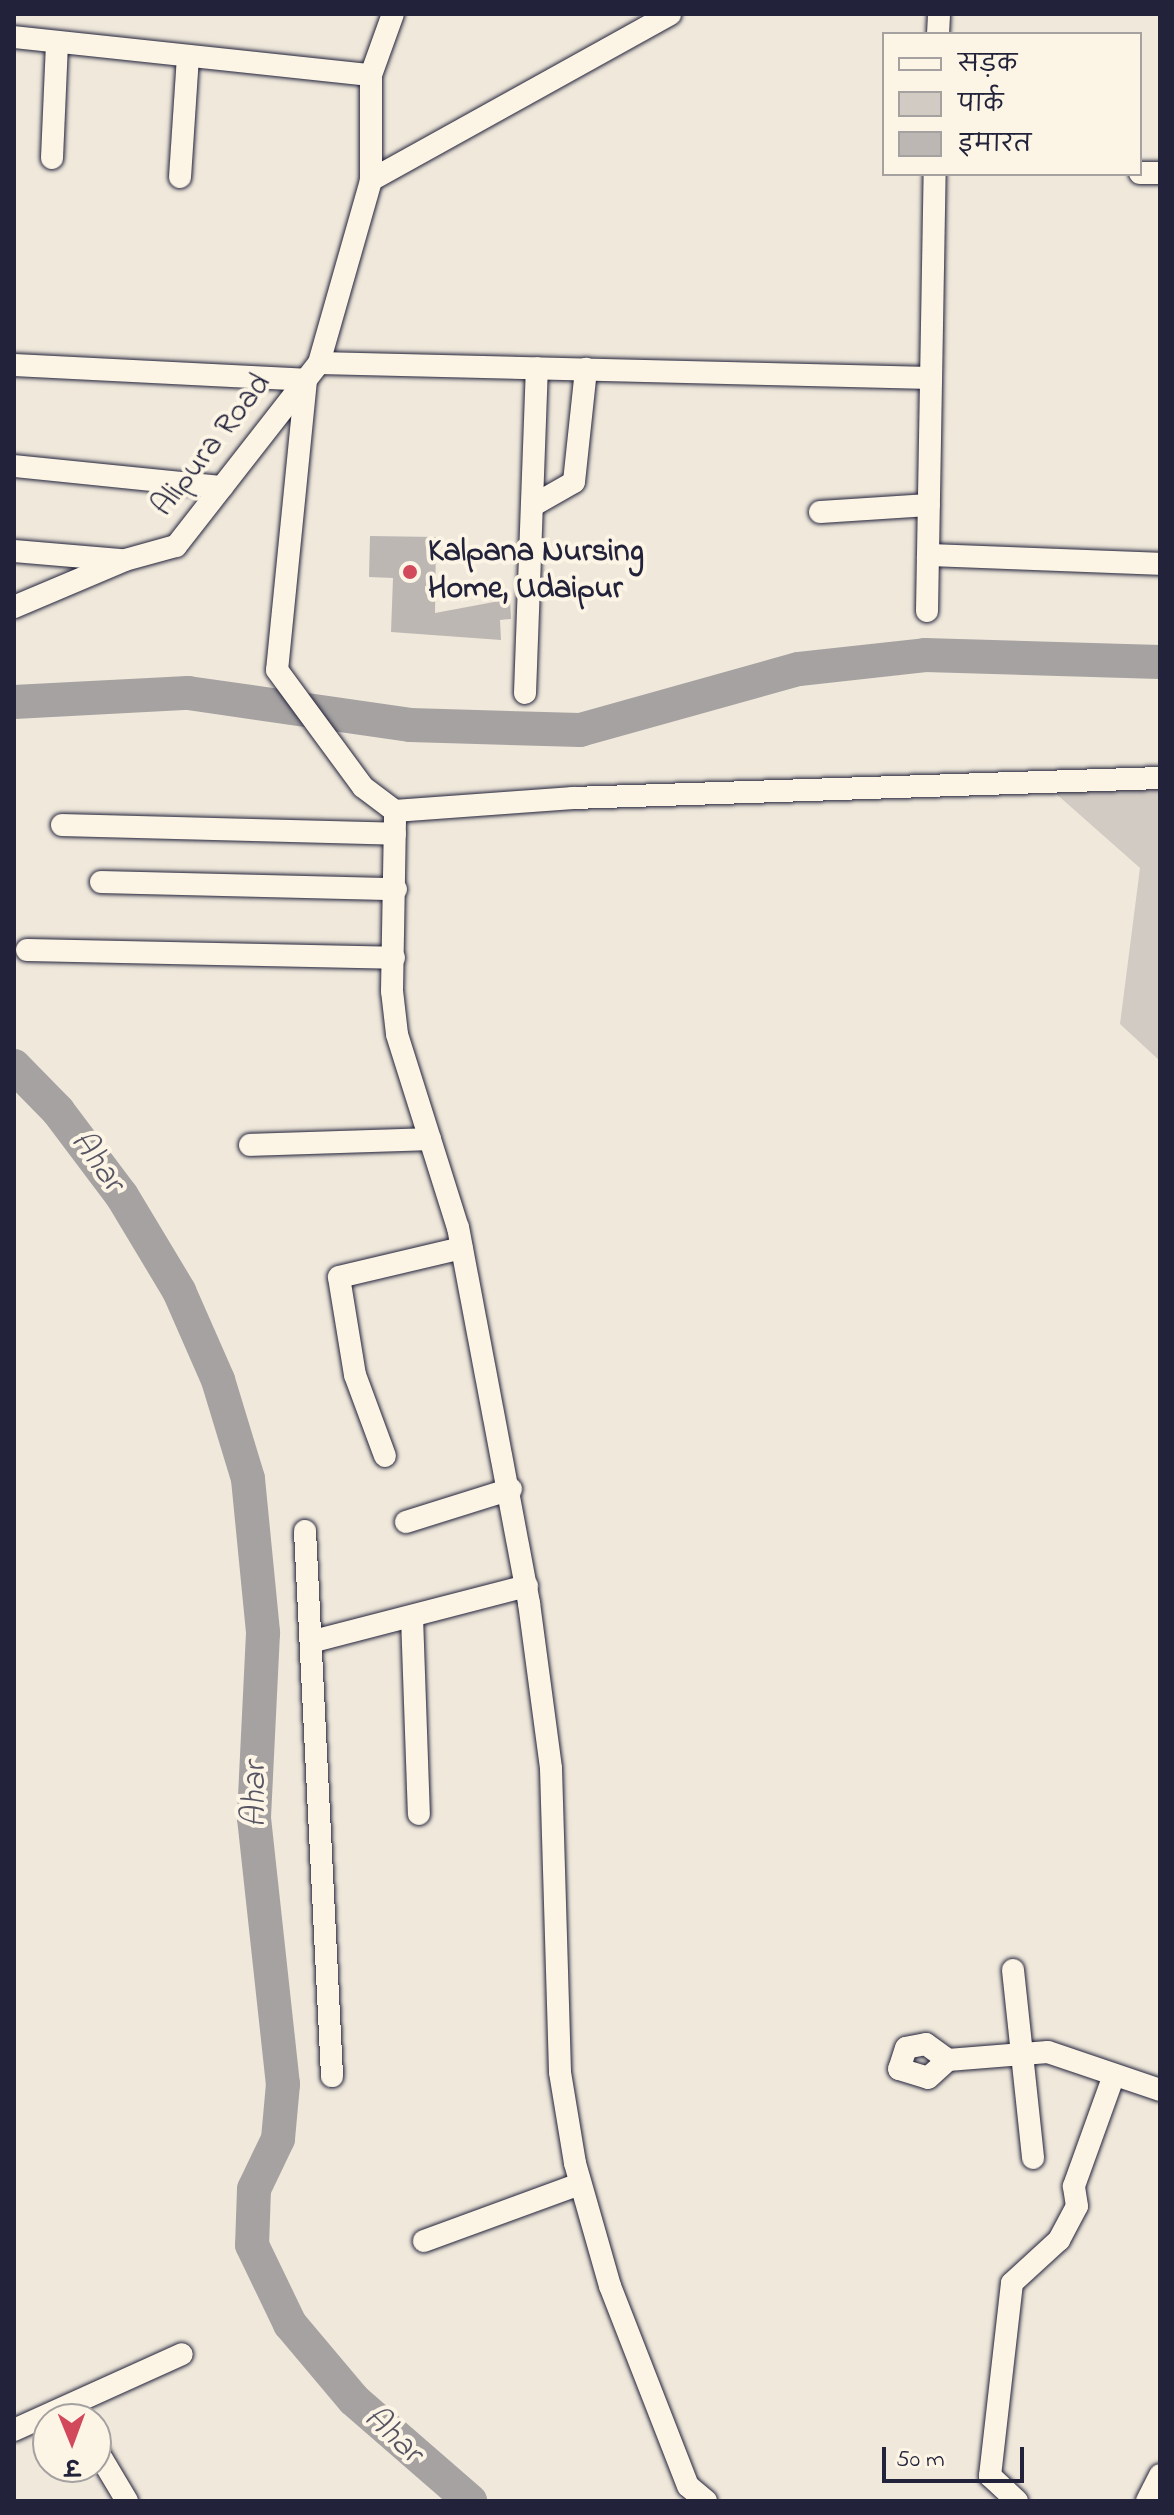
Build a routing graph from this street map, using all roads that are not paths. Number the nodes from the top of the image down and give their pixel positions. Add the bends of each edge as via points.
1 (393, 14) edge
2 (670, 14) edge
3 (14, 37) edge
4 (57, 42) junction
5 (14, 45) edge
6 (188, 56) junction
7 (371, 75) junction
8 (52, 158) dead end
9 (935, 176) edge
10 (180, 177) dead end
11 (371, 180) junction
12 (14, 365) edge
13 (537, 368) junction
14 (586, 369) junction
15 (313, 371) junction
16 (931, 378) junction
17 (14, 466) edge
18 (222, 487) junction
19 (929, 505) junction
20 (532, 506) junction
21 (820, 512) dead end
22 (14, 551) edge
23 (928, 555) junction
24 (125, 560) junction
25 (1160, 564) edge
26 (14, 607) edge
27 (927, 611) dead end
28 (525, 693) dead end
29 (1160, 778) edge
30 (395, 811) junction
31 (62, 825) dead end
32 (395, 834) junction
33 (101, 882) dead end
34 (396, 889) junction
35 (27, 950) dead end
36 (394, 958) junction
37 (430, 1139) junction
38 (250, 1145) dead end
39 (462, 1248) junction
40 (385, 1456) dead end
41 (511, 1489) junction
42 (406, 1522) dead end
43 (305, 1531) dead end
44 (527, 1586) junction
45 (412, 1617) junction
46 (314, 1641) junction
47 (419, 1814) dead end
48 (1013, 1970) dead end
49 (1023, 2054) junction
50 (948, 2060) dead end
51 (1114, 2075) junction
52 (332, 2076) dead end
53 (1160, 2090) edge
54 (1033, 2158) dead end
55 (580, 2184) junction
56 (424, 2241) dead end
57 (182, 2354) dead end
58 (92, 2403) edge
59 (1160, 2475) edge
60 (112, 2476) edge
61 (127, 2501) edge
62 (706, 2501) edge
63 (1017, 2501) edge
64 (1147, 2501) edge

1 - 7 street
2 - 11 street
3 - 4 street
3 - 5 street
4 - 6 street
4 - 8 street
6 - 7 street
6 - 10 street
7 - 11 street
9 - 16 street
11 - 15 street
12 - 15 street
13 - 14 street
13 - 15 street
13 - 20 street
14 - 16 street
14 - 20 street via 574,482
15 - 18 street, Alipura Road
15 - 30 street via 277,670 350,768
16 - 19 street
17 - 18 street
18 - 24 street, Alipura Road via 176,546
19 - 21 street
19 - 23 street
20 - 28 street
22 - 24 street
23 - 25 street
23 - 27 street
24 - 26 street, Alipura Road
29 - 30 street via 573,798
30 - 32 street
31 - 32 street
32 - 34 street
33 - 34 street
34 - 36 street
35 - 36 street
36 - 37 street via 397,1034
37 - 38 street
37 - 39 street
39 - 40 street via 339,1277 355,1375
39 - 41 street
41 - 42 street
41 - 44 street
43 - 46 street
44 - 45 street
44 - 55 street via 551,1768 560,2072
45 - 46 street
45 - 47 street
46 - 52 street via 317,1834
48 - 49 street
49 - 50 street
49 - 51 street via 1048,2052
49 - 54 street
51 - 53 street
51 - 63 street via 1074,2186 1077,2206 1059,2240 1012,2283 990,2476
55 - 56 street
55 - 62 street via 610,2286 688,2486
57 - 58 street
59 - 64 street
60 - 61 street

